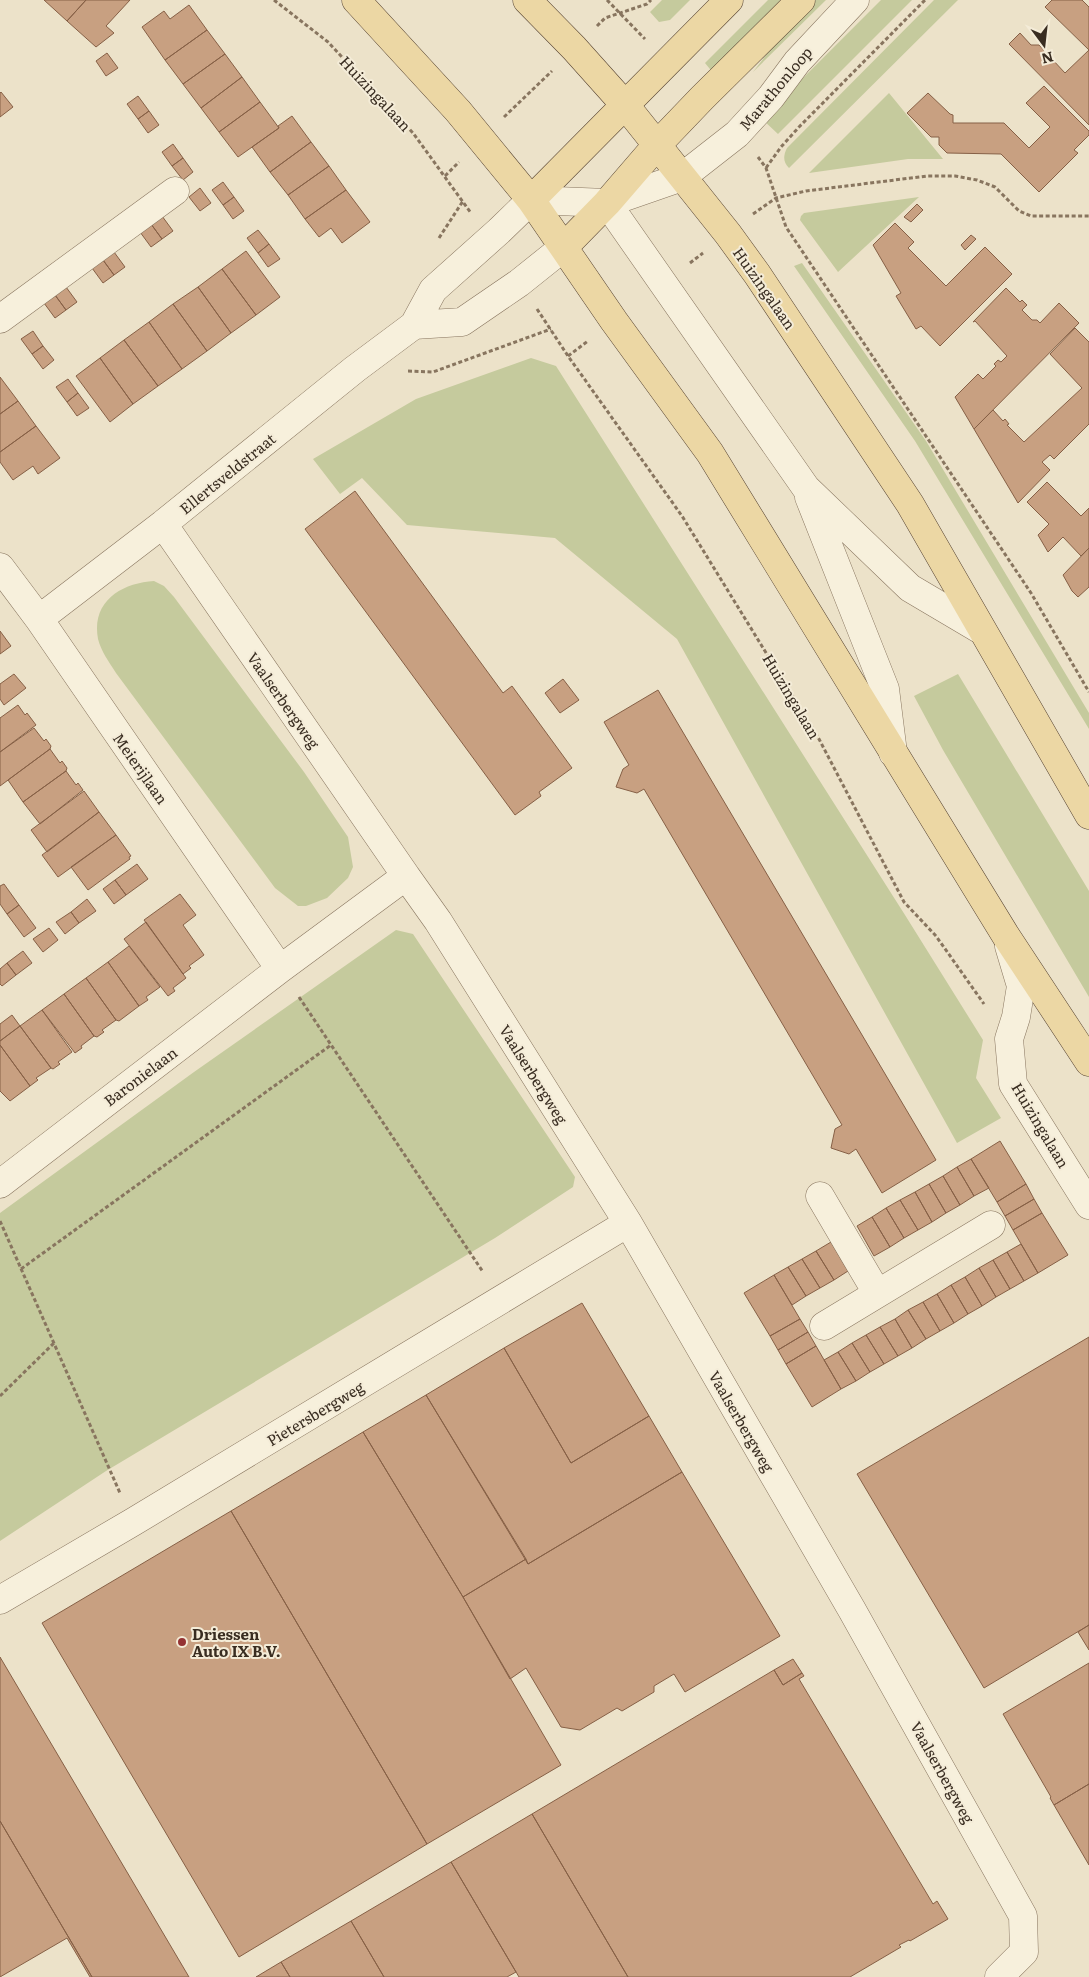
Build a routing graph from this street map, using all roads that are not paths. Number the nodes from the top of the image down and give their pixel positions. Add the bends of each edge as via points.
1 (356, 0) edge
2 (527, 0) edge
3 (729, 0) edge
4 (801, 0) edge
5 (855, 0) edge
6 (624, 105) junction
7 (657, 145) junction
8 (682, 177) junction
9 (175, 191) dead end
10 (531, 200) junction
11 (607, 203) junction
12 (564, 247) junction
13 (0, 319) edge
14 (414, 325) junction
15 (806, 488) junction
16 (163, 524) junction
17 (0, 567) edge
18 (39, 619) junction
19 (980, 630) junction
20 (893, 753) junction
21 (1089, 815) edge
22 (406, 876) junction
23 (1006, 936) junction
24 (280, 969) junction
25 (1089, 1062) edge
26 (0, 1184) edge
27 (820, 1196) dead end
28 (1089, 1205) edge
29 (628, 1223) junction
30 (991, 1225) dead end
31 (877, 1293) junction
32 (824, 1326) dead end
33 (0, 1600) edge
34 (999, 1977) edge

1 - 10 main road, Huizingalaan via 482,139
2 - 6 main road, Huizingalaan
3 - 6 main road
4 - 7 main road
5 - 8 street, Marathonloop via 797,62 737,134
6 - 7 main road, Huizingalaan
6 - 10 main road
7 - 8 main road, Huizingalaan
7 - 11 main road
8 - 11 street, Marathonloop
8 - 19 main road, Huizingalaan via 757,274 910,504
9 - 13 street
10 - 11 street
10 - 12 main road, Huizingalaan
10 - 14 street, Ellertsveldstraat via 433,290
11 - 12 main road
11 - 15 street, Huizingalaan
12 - 14 street via 462,322
12 - 20 main road, Huizingalaan via 710,453
14 - 16 street, Ellertsveldstraat
15 - 19 street, Huizingalaan via 910,588
15 - 20 street, Huizingalaan via 886,689
16 - 18 street, Ellertsveldstraat
16 - 22 street, Vaalserbergweg
17 - 18 street, Meierijlaan
18 - 24 street, Meierijlaan
19 - 21 main road, Huizingalaan
20 - 23 main road, Huizingalaan
22 - 24 street
22 - 29 street, Vaalserbergweg via 438,921
23 - 25 main road, Huizingalaan
23 - 28 street, Huizingalaan via 1021,986 1009,1040 1013,1084
24 - 26 street, Baronielaan
27 - 31 street
29 - 33 street, Pietersbergweg
29 - 34 street, Vaalserbergweg via 852,1610 1023,1916 1024,1952
30 - 31 street
31 - 32 street

